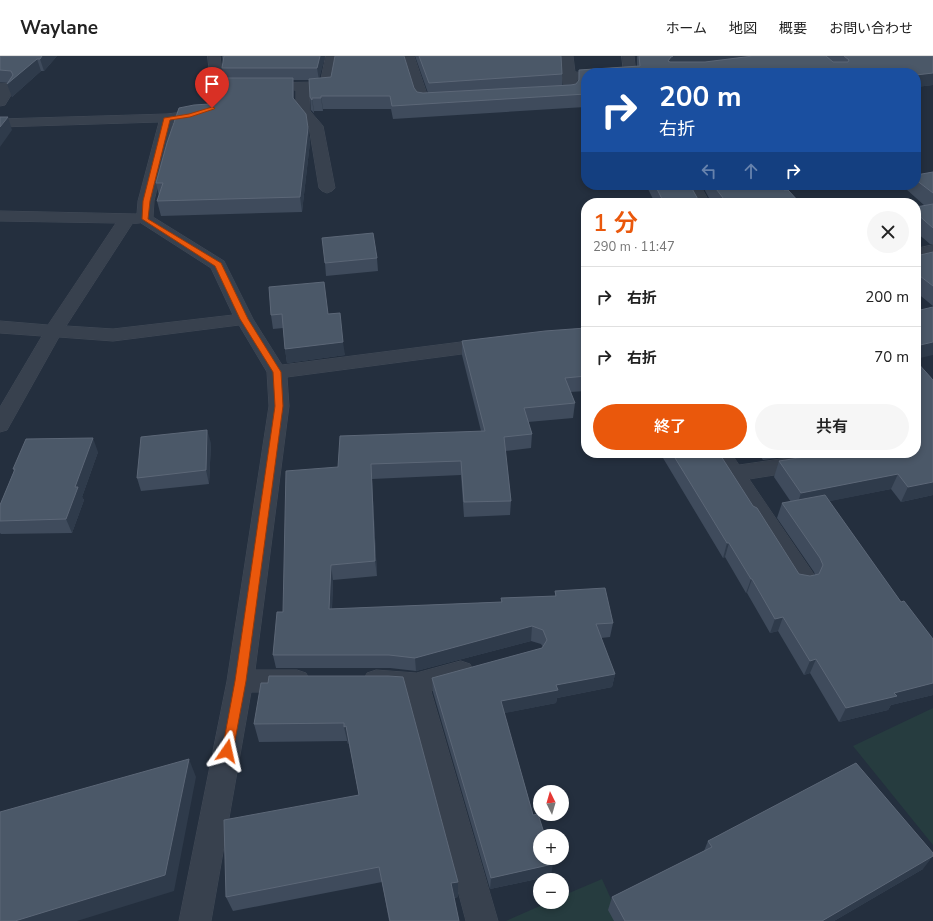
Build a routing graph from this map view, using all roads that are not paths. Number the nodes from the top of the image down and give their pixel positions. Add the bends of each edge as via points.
1 (214, 56) edge
2 (332, 56) edge
3 (378, 56) edge
4 (567, 56) edge
5 (628, 56) edge
6 (410, 57) edge
7 (629, 68) edge
8 (569, 76) junction
9 (581, 76) edge
10 (218, 86) junction
11 (233, 86) edge
12 (248, 86) edge
13 (0, 87) edge
14 (302, 87) junction
15 (531, 94) edge
16 (454, 99) edge
17 (0, 102) edge
18 (167, 118) junction
19 (0, 123) edge
20 (328, 188) dead end
21 (0, 216) edge
22 (127, 219) junction
23 (145, 219) junction
24 (933, 250) edge
25 (921, 253) edge
26 (244, 319) junction
27 (0, 326) edge
28 (54, 330) junction
29 (507, 342) edge
30 (277, 372) junction
31 (0, 426) edge
32 (723, 458) edge
33 (838, 458) edge
34 (734, 474) junction
35 (804, 580) edge
36 (485, 666) edge
37 (240, 681) junction
38 (319, 681) edge
39 (350, 681) edge
40 (416, 684) junction
41 (195, 921) edge
42 (482, 921) edge

1 - 10 street
2 - 14 street via 326,86
3 - 6 street
4 - 8 street
5 - 7 street
6 - 16 street via 423,101
8 - 9 street
8 - 15 street via 570,92
10 - 11 street
10 - 18 street via 219,101 212,108 190,115
12 - 14 street
13 - 17 street via 9,88
14 - 20 street via 303,112 316,126
18 - 19 street
18 - 23 street via 146,201
21 - 22 street
22 - 23 street
22 - 28 street
23 - 26 street via 218,265
24 - 25 street
26 - 28 street via 113,335
26 - 30 street
27 - 28 street
28 - 31 street
29 - 30 street
30 - 37 street via 279,406
32 - 34 street
33 - 34 street
34 - 35 street
36 - 40 street
37 - 38 street
37 - 41 street
39 - 40 street
40 - 42 street

